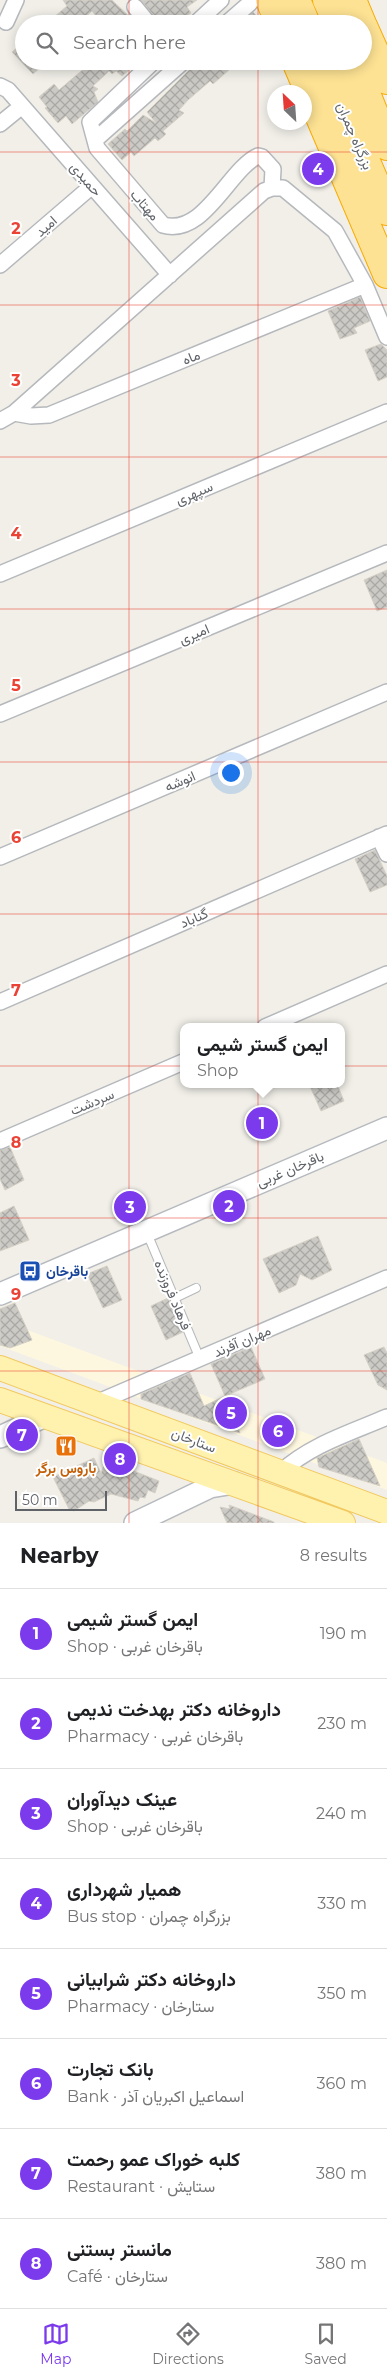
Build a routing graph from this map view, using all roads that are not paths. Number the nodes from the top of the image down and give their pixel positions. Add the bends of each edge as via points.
1 (16, 0) edge
2 (221, 0) edge
3 (296, 0) edge
4 (327, 0) edge
5 (352, 0) edge
6 (260, 2) edge
7 (135, 7) dead end
8 (142, 15) edge
9 (205, 15) edge
10 (240, 15) edge
11 (272, 15) edge
12 (302, 15) edge
13 (334, 15) edge
14 (359, 15) edge
15 (6, 22) dead end
16 (372, 46) edge
17 (145, 70) edge
18 (174, 70) edge
19 (300, 70) edge
20 (327, 70) edge
21 (357, 70) edge
22 (387, 80) edge
23 (3, 89) edge
24 (22, 106) junction
25 (0, 124) edge
26 (95, 140) junction
27 (387, 146) edge
28 (92, 186) junction
29 (272, 188) junction
30 (387, 210) edge
31 (0, 265) edge
32 (379, 270) edge
33 (170, 275) junction
34 (387, 337) edge
35 (387, 412) edge
36 (14, 413) junction
37 (0, 421) edge
38 (387, 554) edge
39 (0, 574) edge
40 (387, 692) edge
41 (0, 714) edge
42 (383, 835) edge
43 (387, 854) edge
44 (0, 857) edge
45 (387, 974) edge
46 (0, 1002) edge
47 (274, 1023) edge
48 (180, 1063) edge
49 (387, 1128) edge
50 (0, 1141) edge
51 (146, 1231) junction
52 (387, 1278) edge
53 (196, 1288) dead end
54 (0, 1294) edge
55 (174, 1298) junction
56 (200, 1358) junction
57 (0, 1368) edge
58 (0, 1400) edge
59 (96, 1403) junction
60 (43, 1417) junction
61 (387, 1417) edge
62 (0, 1437) edge
63 (208, 1446) junction
64 (257, 1463) junction
65 (281, 1472) junction
66 (197, 1478) junction
67 (242, 1486) junction
68 (382, 1507) edge
69 (142, 1521) edge
70 (343, 1523) edge

1 - 15 street
2 - 9 street
3 - 12 highway
4 - 13 highway
5 - 14 highway
6 - 10 street
6 - 11 highway
7 - 8 street
16 - 22 highway
17 - 26 street, مهتاب via 90,122
18 - 26 street
19 - 32 highway, بزرگراه چمران
20 - 30 highway, بزرگراه چمران
21 - 27 highway, بزرگراه چمران
23 - 24 street, حمیدی
24 - 25 street
24 - 28 street, حمیدی
26 - 29 street, مهتاب via 96,148 163,225 172,228 206,210 258,156 273,169
28 - 31 street, امید
28 - 33 street, حمیدی
29 - 32 street via 283,188
29 - 33 street via 264,191
32 - 34 street
32 - 36 street, ماه via 49,415
33 - 36 street
35 - 39 street, سپهری
36 - 37 street
38 - 41 street, امیری
40 - 44 street, انوشه
42 - 43 street
42 - 46 street, گناباد
45 - 47 street
48 - 50 street, سردشت
49 - 51 main road, باقرخان غربی
51 - 54 main road, باقرخان غربی
51 - 55 lane, فرهاد فروزنده
52 - 56 street, مهران آفرند
53 - 55 lane
55 - 56 lane, فرهاد فروزنده
56 - 59 street, مهران آفرند
57 - 59 main road, ستارخان
58 - 60 main road, ستارخان
59 - 63 main road, ستارخان
60 - 62 main road
60 - 66 main road, ستارخان
61 - 65 street via 314,1448
63 - 64 main road, ستارخان
63 - 66 main road via 215,1451 219,1463
64 - 65 main road, ستارخان
64 - 67 main road via 248,1472
65 - 68 main road, ستارخان
66 - 67 main road, ستارخان
66 - 69 main road
67 - 70 main road, ستارخان

